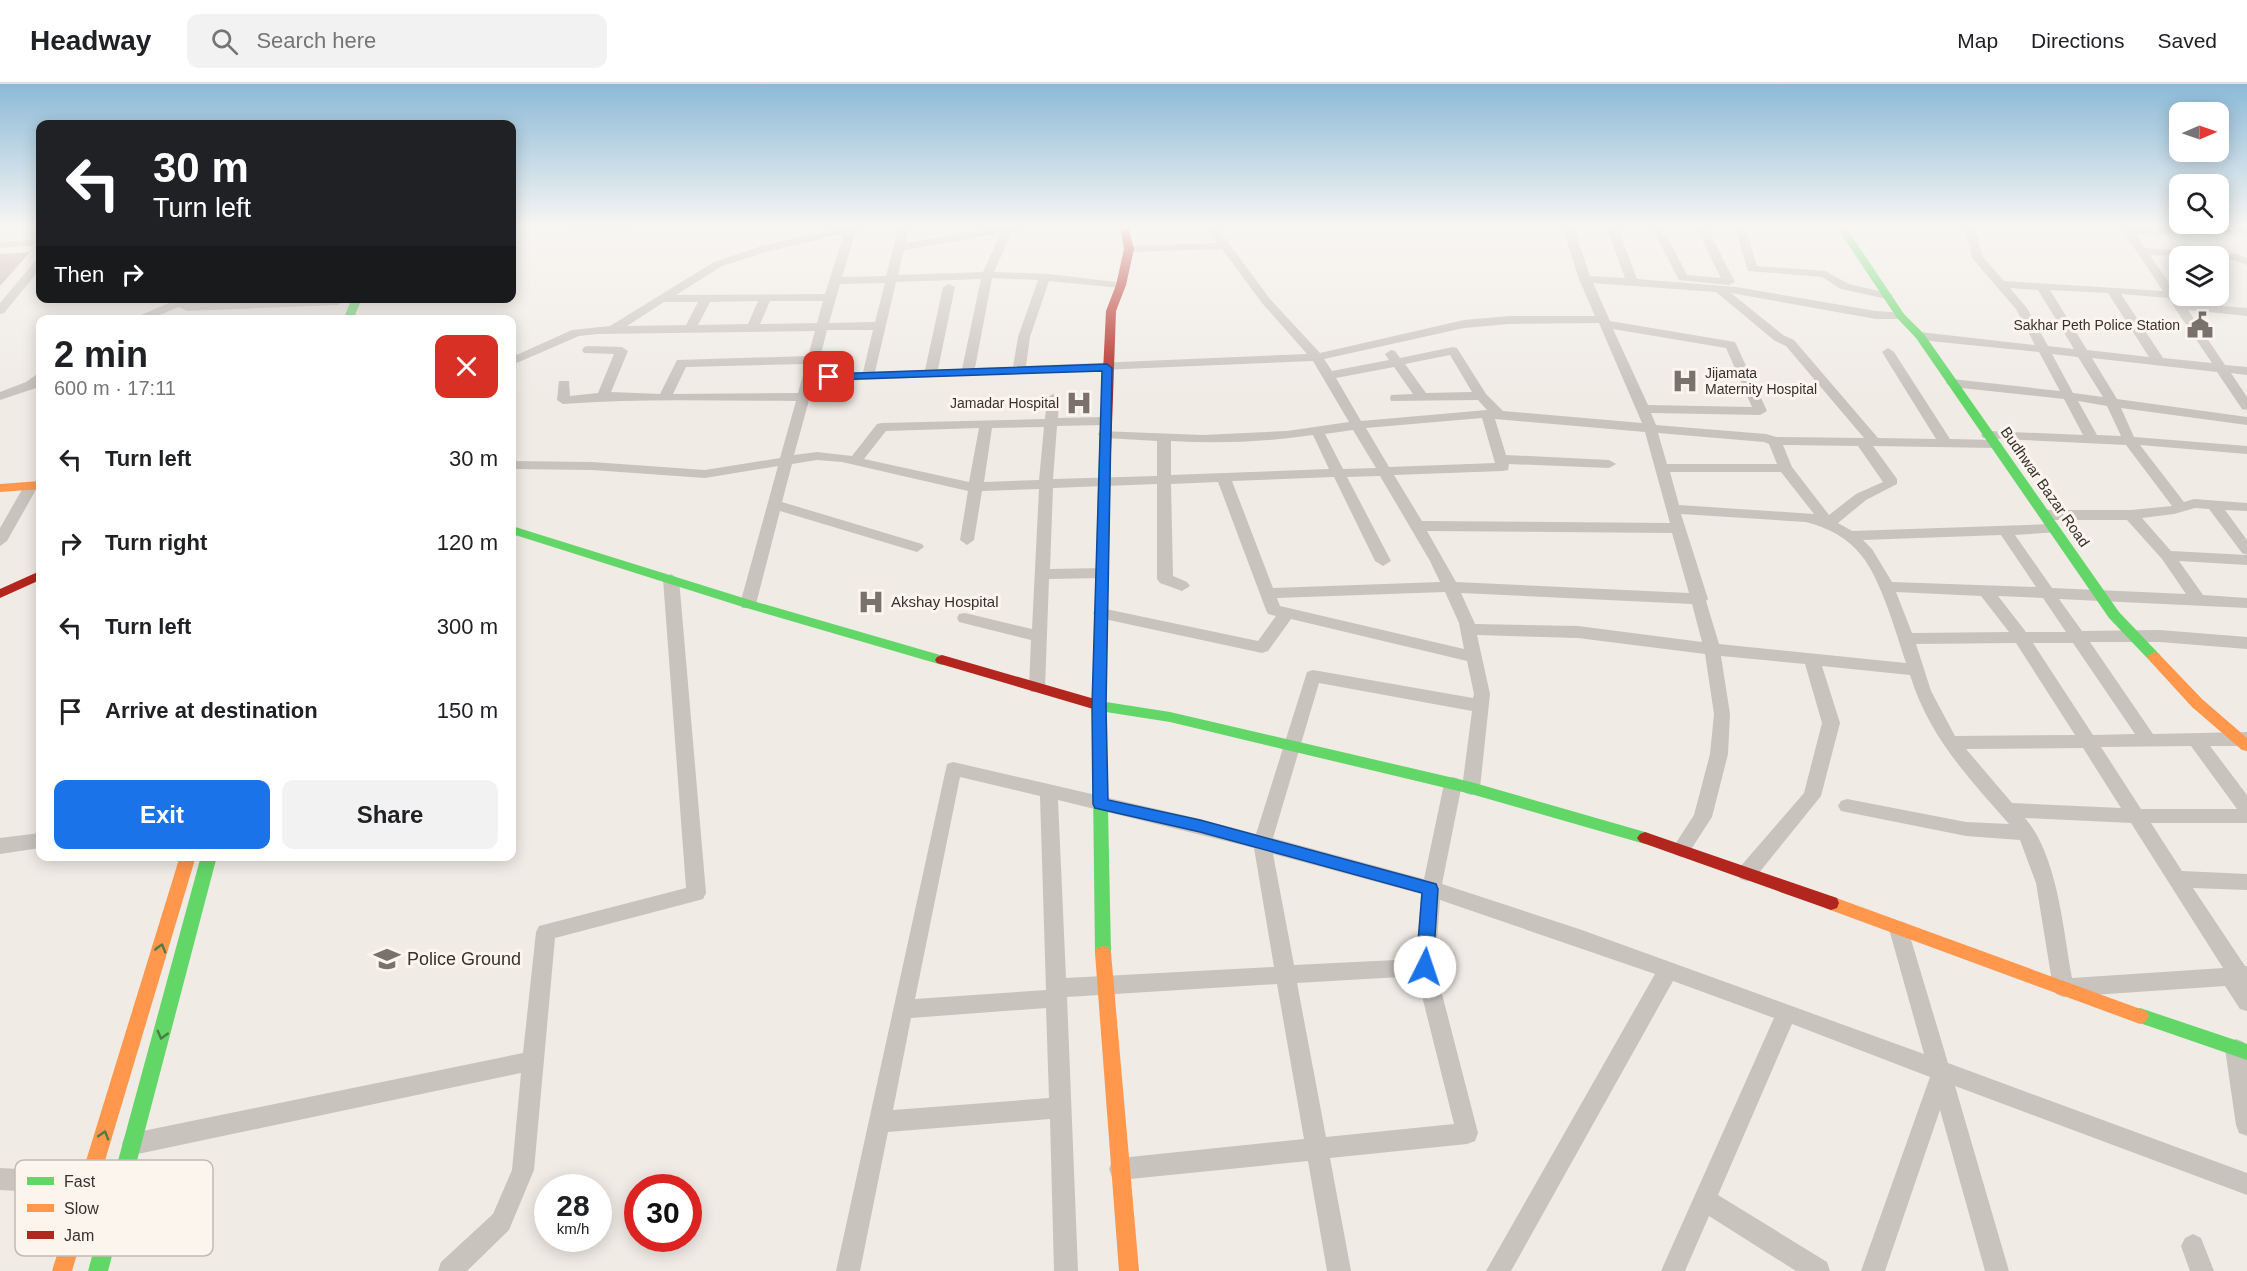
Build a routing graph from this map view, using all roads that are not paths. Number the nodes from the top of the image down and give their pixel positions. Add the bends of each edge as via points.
1 (24, 281) edge
2 (689, 281) edge
3 (837, 281) edge
4 (890, 281) edge
5 (986, 281) edge
6 (1043, 281) edge
7 (1086, 281) edge
8 (1121, 281) edge
9 (1251, 281) edge
10 (1586, 281) edge
11 (1622, 281) edge
12 (1836, 281) edge
13 (1877, 281) edge
14 (1998, 281) edge
15 (1632, 282) joint
16 (2000, 284) junction
17 (1120, 285) junction
18 (2042, 286) junction
19 (949, 287) dead end
20 (1719, 289) junction
21 (2112, 290) junction
22 (2169, 295) edge
23 (1887, 296) junction
24 (766, 297) junction
25 (830, 297) junction
26 (706, 298) junction
27 (659, 299) junction
28 (175, 303) edge
29 (182, 303) edge
30 (274, 303) edge
31 (2178, 306) joint
32 (0, 310) edge
33 (2247, 312) edge
34 (147, 315) edge
35 (1900, 316) junction
36 (1604, 322) junction
37 (880, 326) junction
38 (823, 327) junction
39 (752, 328) junction
40 (690, 329) junction
41 (611, 331) junction
42 (1920, 336) junction
43 (1381, 341) junction
44 (588, 350) dead end
45 (2044, 351) junction
46 (1888, 352) dead end
47 (2084, 354) junction
48 (1317, 357) junction
49 (516, 359) edge
50 (815, 360) junction
51 (1396, 362) junction
52 (2158, 362) junction
53 (1107, 368) junction
54 (2222, 369) junction
55 (1019, 370) junction
56 (2247, 371) edge
57 (968, 372) junction
58 (931, 373) junction
59 (868, 376) junction
60 (1328, 376) junction
61 (810, 378) junction
62 (36, 380) edge
63 (1952, 383) junction
64 (564, 384) dead end
65 (2233, 385) junction
66 (2247, 387) edge
67 (2068, 395) junction
68 (0, 396) edge
69 (1481, 396) junction
70 (603, 397) junction
71 (804, 397) junction
72 (664, 398) junction
73 (1053, 398) dead end
74 (1396, 398) dead end
75 (1422, 398) junction
76 (2112, 402) junction
77 (2247, 406) edge
78 (1643, 409) junction
79 (1493, 414) junction
80 (2247, 421) edge
81 (1051, 423) junction
82 (986, 424) junction
83 (1358, 425) junction
84 (1650, 427) junction
85 (1105, 428) junction
86 (1317, 431) junction
87 (1164, 437) junction
88 (1992, 439) junction
89 (2092, 439) junction
90 (1775, 441) junction
91 (2129, 441) junction
92 (1869, 443) junction
93 (1946, 444) junction
94 (2247, 450) edge
95 (1500, 459) junction
96 (786, 462) junction
97 (855, 462) junction
98 (1608, 464) dead end
99 (516, 465) edge
100 (1662, 468) junction
101 (1785, 468) junction
102 (1384, 473) junction
103 (1339, 475) junction
104 (1224, 479) junction
105 (1162, 481) junction
106 (1104, 483) junction
107 (1046, 484) junction
108 (36, 485) edge
109 (976, 486) junction
110 (0, 488) edge
111 (2213, 504) junction
112 (775, 505) junction
113 (2181, 507) junction
114 (2247, 507) edge
115 (1674, 509) junction
116 (2131, 515) junction
117 (2045, 516) junction
118 (1828, 523) junction
119 (1416, 526) junction
120 (1680, 528) junction
121 (2054, 530) junction
122 (516, 531) edge
123 (2005, 531) junction
124 (1849, 536) junction
125 (967, 540) dead end
126 (0, 541) edge
127 (917, 547) dead end
128 (2247, 550) edge
129 (2168, 556) junction
130 (2247, 560) edge
131 (1383, 561) dead end
132 (1102, 573) junction
133 (1042, 574) junction
134 (36, 577) edge
135 (670, 579) junction
136 (1182, 586) dead end
137 (1450, 587) junction
138 (1886, 587) junction
139 (1986, 591) junction
140 (1268, 593) junction
141 (2048, 593) junction
142 (0, 594) edge
143 (2100, 595) junction
144 (1700, 599) junction
145 (2198, 600) junction
146 (2247, 603) edge
147 (748, 604) junction
148 (1101, 613) junction
149 (1287, 613) junction
150 (965, 618) dead end
151 (1468, 629) junction
152 (2020, 636) junction
153 (2078, 636) junction
154 (1040, 637) junction
155 (2135, 637) junction
156 (1906, 639) junction
157 (2247, 643) edge
158 (1712, 649) junction
159 (1474, 657) junction
160 (1812, 659) junction
161 (1916, 670) junction
162 (1037, 688) junction
163 (1099, 706) junction
164 (1481, 706) junction
165 (2195, 739) junction
166 (2148, 740) junction
167 (2088, 741) junction
168 (2244, 741) edge
169 (1950, 743) junction
170 (1292, 746) junction
171 (1462, 786) junction
172 (1049, 792) junction
173 (1101, 804) junction
174 (1847, 807) dead end
175 (2247, 808) edge
176 (2007, 810) junction
177 (2137, 816) junction
178 (2247, 816) edge
179 (2027, 833) junction
180 (36, 842) edge
181 (1262, 843) junction
182 (0, 846) edge
183 (1681, 849) junction
184 (186, 861) edge
185 (208, 861) edge
186 (1747, 873) junction
187 (2177, 879) junction
188 (2247, 882) edge
189 (1431, 889) junction
190 (1899, 929) junction
191 (1425, 967) junction
192 (1668, 970) junction
193 (1286, 975) junction
194 (2239, 975) edge
195 (1104, 986) junction
196 (2064, 988) junction
197 (1056, 993) junction
198 (2247, 1002) edge
199 (903, 1010) junction
200 (1787, 1013) junction
201 (2241, 1051) edge
202 (533, 1061) junction
203 (1940, 1072) junction
204 (1060, 1108) junction
205 (879, 1122) junction
206 (2247, 1125) edge
207 (133, 1144) junction
208 (1317, 1149) junction
209 (95, 1160) edge
210 (129, 1160) edge
211 (1120, 1169) junction
212 (0, 1179) edge
213 (15, 1180) edge
214 (2247, 1184) edge
215 (1704, 1200) junction
216 (2193, 1246) dead end
217 (66, 1256) edge
218 (102, 1256) edge
219 (62, 1271) edge
220 (98, 1271) edge
221 (450, 1271) edge
222 (848, 1271) edge
223 (1066, 1271) edge
224 (1129, 1271) edge
225 (1338, 1271) edge
226 (1498, 1271) edge
227 (1673, 1271) edge
228 (1818, 1271) edge
229 (1873, 1271) edge
230 (1997, 1271) edge
231 (2202, 1271) edge

1 - 32 street
2 - 27 street
3 - 25 street
4 - 37 street
5 - 57 street
6 - 55 street via 1024,337
7 - 17 street
8 - 17 main road
9 - 48 street
10 - 36 street
11 - 15 street
12 - 23 street
13 - 23 main road, Budhwar Bazar Road
14 - 16 street
15 - 20 street
16 - 18 street
16 - 45 street via 2021,308
17 - 53 main road via 1111,310
18 - 21 street
18 - 47 street
19 - 58 street
20 - 35 street
20 - 92 street via 1790,343
21 - 22 street
21 - 52 street
23 - 35 main road, Budhwar Bazar Road
24 - 25 street
24 - 26 street
24 - 39 street
25 - 38 street
26 - 27 street
26 - 40 street
27 - 41 street
28 - 34 street
29 - 30 street via 187,307
31 - 33 street
31 - 54 street
35 - 42 main road, Budhwar Bazar Road
36 - 43 street via 1509,320 1464,324
36 - 78 street
36 - 78 street via 1731,345 1760,411
37 - 38 street
37 - 59 street
38 - 39 street
38 - 50 street
39 - 40 street
40 - 41 street
41 - 49 street via 576,333
42 - 45 street
42 - 63 main road, Budhwar Bazar Road
43 - 48 street
43 - 51 street
44 - 70 street via 622,351
45 - 47 street
45 - 67 street
46 - 93 street
47 - 52 street
47 - 76 street
48 - 53 street
48 - 60 street
50 - 61 street
50 - 72 street via 681,363
51 - 60 street
51 - 69 street via 1453,351
51 - 75 street
52 - 54 street
53 - 55 street
53 - 85 main road
54 - 56 street
54 - 65 street
55 - 57 street
57 - 58 street
58 - 59 street
59 - 61 street
60 - 83 street
61 - 71 street
62 - 68 street
63 - 67 street
63 - 88 main road, Budhwar Bazar Road
64 - 70 street via 563,400
65 - 66 street
65 - 77 street
67 - 76 street
67 - 89 street
69 - 75 street
69 - 79 street
70 - 72 street
71 - 72 street
71 - 96 street
73 - 81 street
74 - 75 street
76 - 80 street
76 - 91 street
78 - 84 street
79 - 83 street
79 - 84 street
79 - 95 street
81 - 82 street
81 - 85 street
81 - 107 street
82 - 97 street via 882,427
82 - 109 street
83 - 86 street
83 - 102 street
84 - 90 street
84 - 100 street
85 - 87 street
85 - 106 main road
86 - 87 street via 1203,440
86 - 103 street
87 - 105 street
88 - 89 street
88 - 93 street
88 - 117 main road, Budhwar Bazar Road
89 - 91 street
90 - 92 street
90 - 101 street
91 - 94 street
91 - 113 street
92 - 93 street
92 - 118 street via 1890,484 1862,497
95 - 98 street
95 - 102 street via 1503,467
96 - 97 street via 817,456
96 - 99 street via 705,474
96 - 112 street
97 - 109 street via 964,487
100 - 101 street
100 - 115 street
101 - 118 street
102 - 103 street
102 - 119 street
103 - 104 street
103 - 131 street
104 - 105 street
104 - 140 street
105 - 106 street
105 - 136 street via 1165,579
106 - 107 street
106 - 132 main road
107 - 109 street
107 - 133 street
108 - 110 main road
108 - 126 street
109 - 125 street
111 - 113 street
111 - 114 street
111 - 128 street
112 - 127 street
112 - 147 street
113 - 116 street
115 - 118 street via 1807,517
115 - 120 street
116 - 117 street
116 - 129 street
117 - 121 main road, Budhwar Bazar Road
118 - 124 street
119 - 120 street
119 - 137 street
120 - 144 street
121 - 123 street
121 - 143 main road, Budhwar Bazar Road
122 - 135 main road
123 - 124 street
123 - 141 street
124 - 138 street via 1867,552
129 - 130 street
129 - 145 street
132 - 133 street
132 - 148 main road
133 - 154 street
134 - 142 main road
135 - 147 main road
135 - 202 street via 696,893 546,933
137 - 140 street
137 - 144 street
137 - 151 street
138 - 139 street
138 - 156 street
139 - 141 street
139 - 152 street
140 - 149 street via 1274,610
141 - 143 street
141 - 153 street
143 - 145 street
143 - 155 main road, Budhwar Bazar Road
144 - 158 street
145 - 146 street
147 - 162 main road
148 - 149 street via 1262,647
148 - 163 main road
149 - 159 street
150 - 154 street
151 - 158 street via 1578,632
151 - 159 street
152 - 153 street
152 - 156 street
152 - 167 street
153 - 155 street
153 - 166 street
154 - 162 street
155 - 157 street
155 - 168 main road, Budhwar Bazar Road via 2197,703
156 - 161 street
158 - 160 street
158 - 183 street via 1722,714 1719,754 1704,817
159 - 164 street
160 - 161 street
160 - 186 street via 1831,723 1812,796
161 - 169 street
162 - 163 main road
163 - 170 main road via 1170,717
163 - 173 main road
164 - 170 street via 1313,676
164 - 171 street
165 - 166 street
165 - 168 street
165 - 175 street
166 - 167 street
167 - 169 street
167 - 177 street
169 - 176 street
170 - 171 main road
170 - 181 street
171 - 183 main road
171 - 189 street
172 - 173 street
172 - 197 street
172 - 199 street via 953,769
173 - 181 street
173 - 195 main road
174 - 179 street via 1966,830
176 - 177 street
176 - 179 street
177 - 178 street
177 - 187 street
179 - 196 street via 2046,883
180 - 182 street
181 - 189 street
181 - 193 street
183 - 186 main road
209 -> 184 main road
185 -> 207 main road
186 - 190 main road
187 - 188 street
187 - 194 street
189 - 191 street
189 - 192 street
190 - 196 main road
190 - 203 street
191 - 193 street
191 - 208 street via 1467,1133
192 - 200 street
192 - 226 street
193 - 195 street
193 - 208 street
194 - 196 street
194 - 198 street
195 - 197 street
195 - 211 main road
196 - 201 main road
197 - 199 street
197 - 204 street
199 - 205 street
200 - 203 street
200 - 215 street
201 - 206 street
202 - 207 street
202 - 221 street via 523,1170 501,1222
203 - 214 street
203 - 229 street
203 - 230 street
204 - 205 street
204 - 223 street
205 - 222 street
207 - 210 main road
208 - 211 street
208 - 225 street
211 - 224 main road
212 - 213 street
215 - 227 street
215 - 228 street
216 - 231 street
217 - 219 main road
218 - 220 main road

